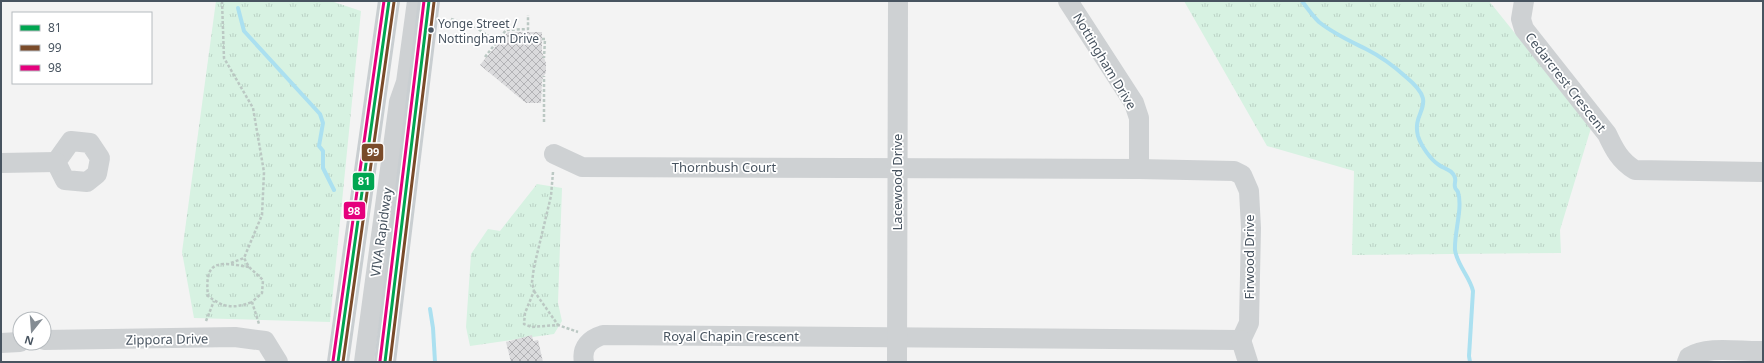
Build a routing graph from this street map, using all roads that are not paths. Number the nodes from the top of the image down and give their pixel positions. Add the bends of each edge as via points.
1 (389, 1) edge
2 (406, 1) edge
3 (416, 1) edge
4 (429, 1) edge
5 (898, 1) edge
6 (1068, 1) edge
7 (1524, 1) edge
8 (399, 102) junction
9 (554, 154) road end
10 (56, 162) dead end
11 (1, 163) edge
12 (897, 169) junction
13 (1139, 169) junction
14 (1763, 172) edge
15 (897, 337) junction
16 (52, 340) edge
17 (1241, 340) junction
18 (12, 342) edge
19 (1, 343) edge
20 (1763, 352) edge
21 (278, 362) edge
22 (338, 362) edge
23 (364, 362) edge
24 (385, 362) edge
25 (584, 362) edge
26 (897, 362) edge
27 (1248, 362) edge
28 (1687, 362) edge

1 - 22 main road
2 - 8 street, VIVA Rapidway via 397,79
3 - 8 street, VIVA Rapidway via 406,82
4 - 24 main road
5 - 12 street, Lacewood Drive
6 - 13 street, Nottingham Drive via 1134,103 1139,118
7 - 14 street, Cedarcrest Crescent via 1521,19 1524,29 1607,134 1615,152 1634,170
8 - 23 street, VIVA Rapidway
9 - 12 street, Thornbush Court via 582,167
10 - 11 street
12 - 13 street, Firwood Drive
12 - 15 street, Lacewood Drive
13 - 17 street, Firwood Drive via 1234,171 1242,175 1249,190 1251,228 1249,323
15 - 17 street
15 - 25 street, Royal Chapin Crescent via 603,335 593,338 587,345 583,356
15 - 26 street, Lacewood Drive
16 - 21 street, Zippora Drive via 235,337 265,341
17 - 27 street
18 - 19 street
20 - 28 street via 1708,350 1696,352 1689,356

